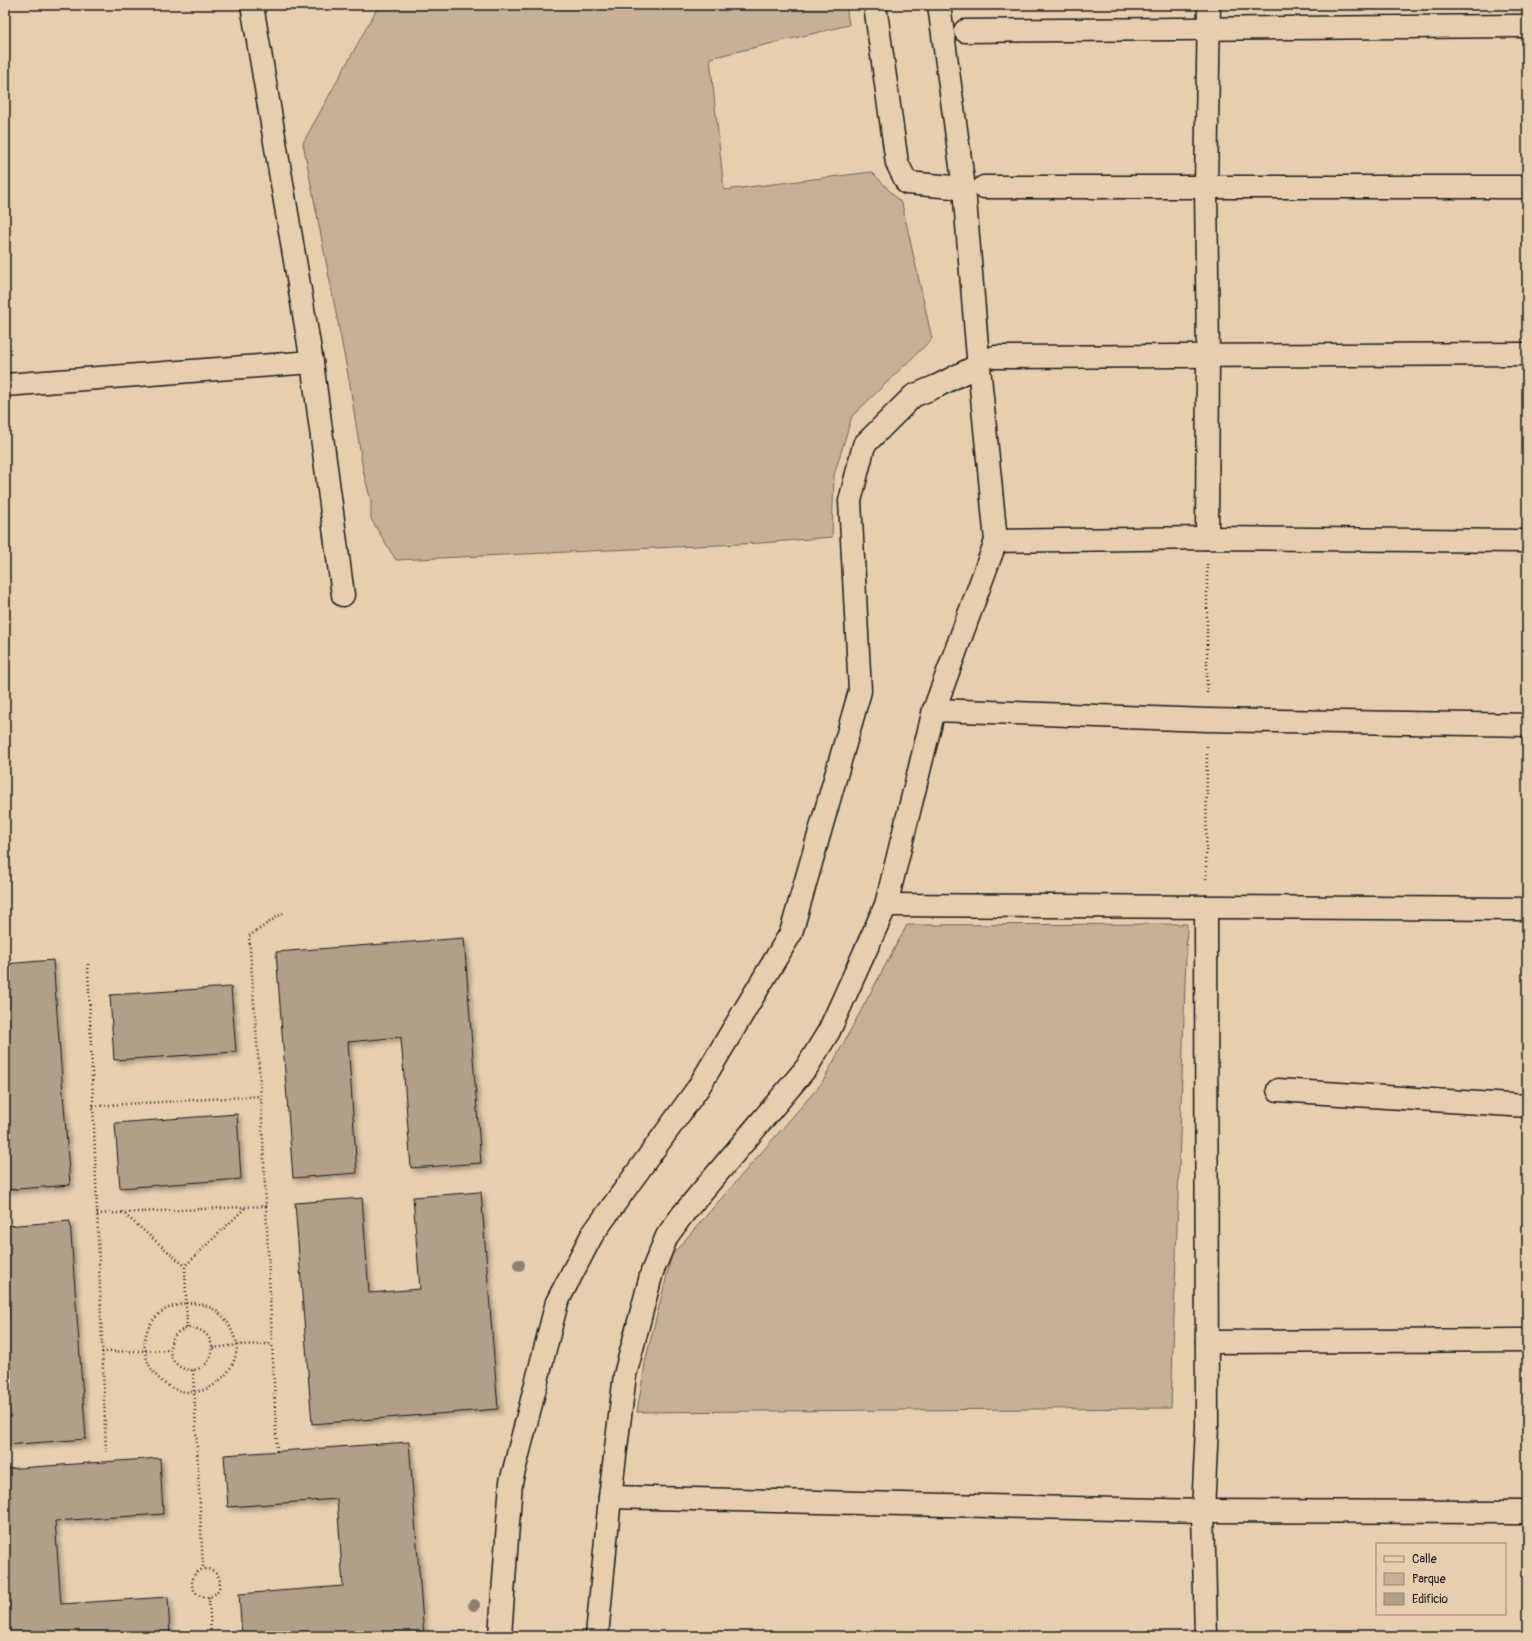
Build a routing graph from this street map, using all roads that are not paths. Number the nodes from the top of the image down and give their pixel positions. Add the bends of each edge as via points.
1 (252, 5) edge
2 (875, 5) edge
3 (939, 5) edge
4 (1209, 5) edge
5 (1527, 26) edge
6 (1209, 29) junction
7 (965, 31) dead end
8 (1206, 187) junction
9 (1527, 187) edge
10 (974, 188) junction
11 (1527, 354) edge
12 (1208, 356) junction
13 (987, 361) junction
14 (312, 362) junction
15 (5, 385) edge
16 (1207, 538) junction
17 (996, 541) junction
18 (1527, 541) edge
19 (343, 594) dead end
20 (934, 710) junction
21 (1527, 725) edge
22 (886, 905) junction
23 (1206, 907) junction
24 (1527, 909) edge
25 (1278, 1090) dead end
26 (1527, 1106) edge
27 (1527, 1340) edge
28 (1207, 1342) junction
29 (610, 1497) junction
30 (1203, 1511) junction
31 (1527, 1512) edge
32 (500, 1636) edge
33 (597, 1636) edge
34 (1206, 1636) edge

1 - 14 street
2 - 10 street via 897,163 907,183
3 - 10 street
4 - 6 street
5 - 6 street
6 - 7 street
6 - 8 street
8 - 9 street
8 - 10 street
8 - 12 street
10 - 13 street
11 - 12 street
12 - 13 street
12 - 16 street
13 - 17 street
13 - 32 street via 913,396 864,445 850,501 860,691 791,933 698,1088 592,1234 557,1302 511,1482
14 - 15 street
14 - 19 street
16 - 17 street
16 - 18 street
17 - 20 street
20 - 21 street via 1207,720
20 - 22 street
22 - 23 street
22 - 29 street via 829,1031 807,1067 667,1236 652,1272 625,1375
23 - 24 street
23 - 28 street
25 - 26 street
27 - 28 street
28 - 30 street via 1207,1427
29 - 30 street
29 - 33 street
30 - 31 street
30 - 34 street

